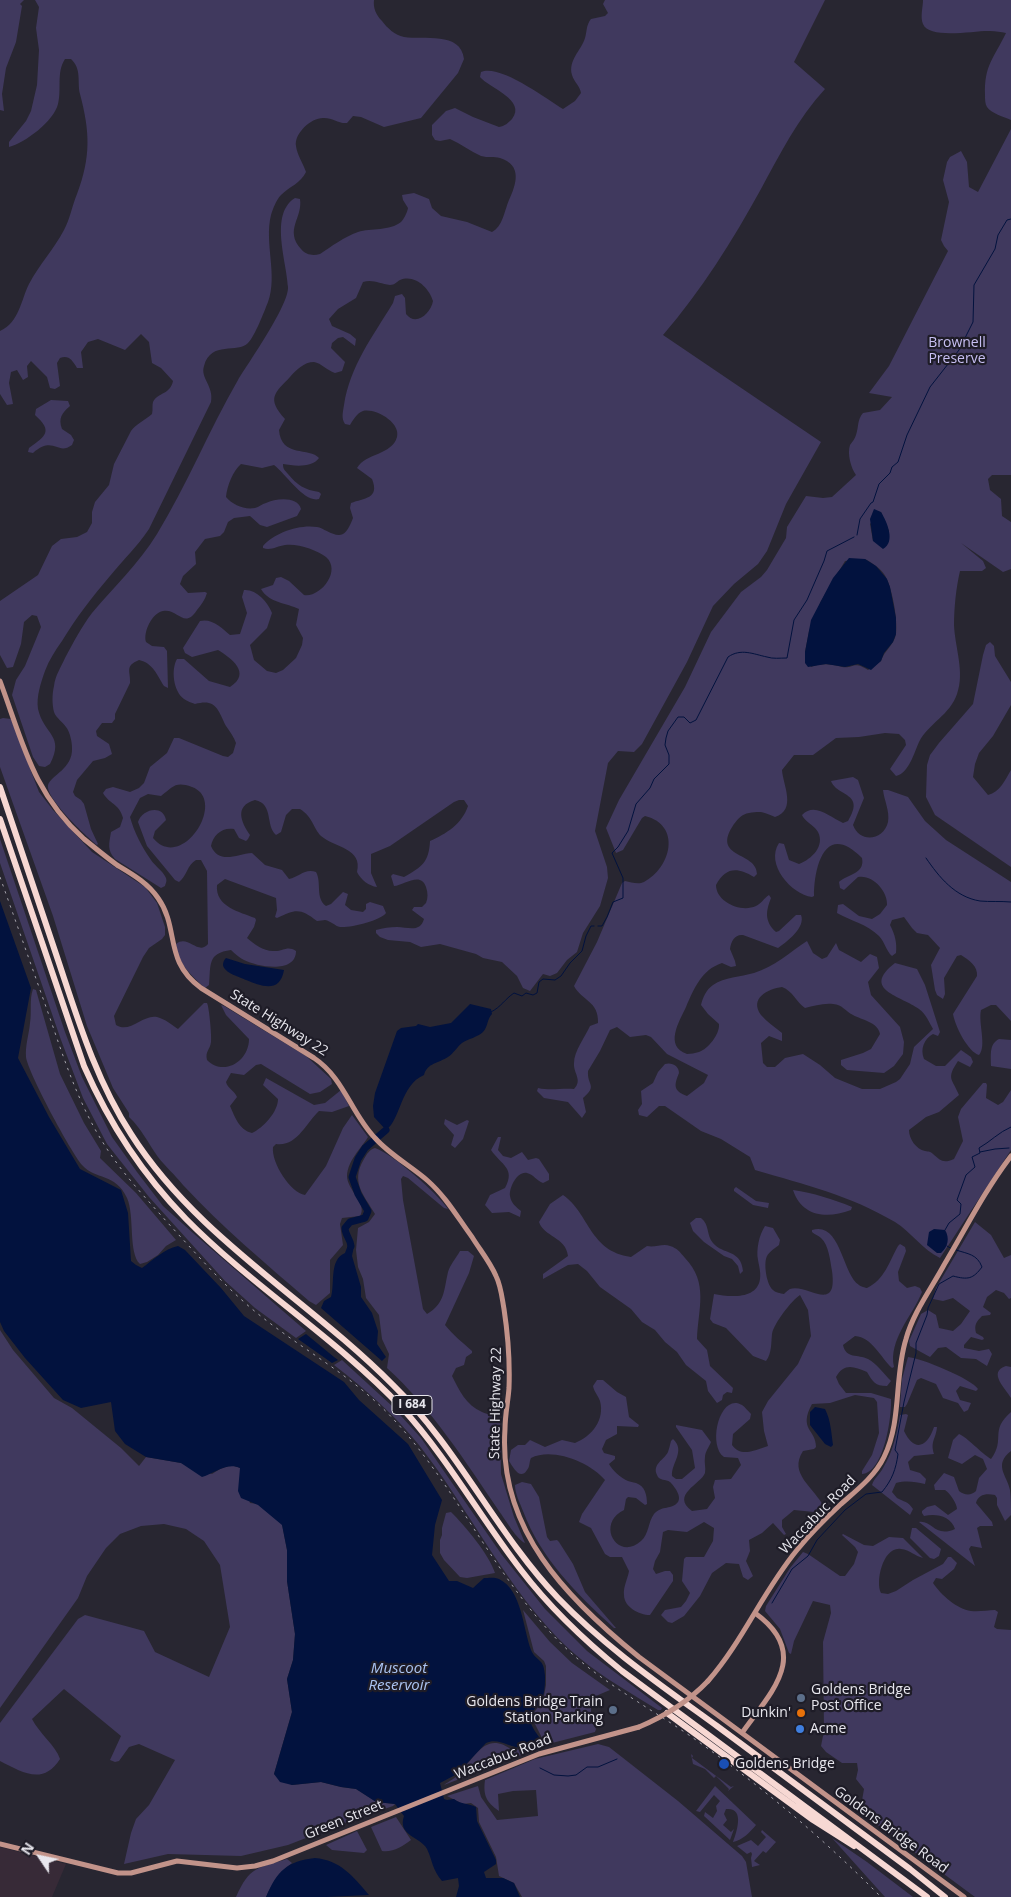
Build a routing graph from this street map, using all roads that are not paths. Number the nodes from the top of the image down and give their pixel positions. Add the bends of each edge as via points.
1 (0, 681) edge
2 (0, 787) edge
3 (0, 819) edge
4 (1011, 1156) edge
5 (755, 1613) junction
6 (710, 1709) joint
7 (667, 1713) junction
8 (742, 1733) junction
9 (450, 1790) joint
10 (0, 1844) edge
11 (869, 1854) junction
12 (927, 1897) edge
13 (945, 1897) edge
14 (964, 1897) edge

1 - 6 main road, State Highway 22 via 32,769 46,796 84,839 156,894 167,917 175,954 186,975 201,988 325,1066 339,1082 372,1135 438,1190 486,1258 497,1278 508,1345 506,1470 516,1509 531,1542 559,1581 596,1620 639,1657
2 - 13 highway, I 684 via 93,1062 120,1116 165,1181 207,1225 366,1359 409,1401 452,1453 529,1564 583,1622 645,1674
3 - 11 highway, I 684 via 84,1066 122,1139 157,1187 200,1232 402,1408 443,1459 521,1570 576,1631 622,1671
4 - 5 main road, Waccabuc Road via 986,1191 910,1327 902,1354 893,1427 883,1459 864,1484 796,1551
5 - 7 main road, Waccabuc Road, bridge via 731,1653 708,1681 686,1702
5 - 8 main road via 777,1634 784,1663 777,1684
6 - 8 main road, Goldens Bridge Road
7 - 9 main road, Waccabuc Road, bridge via 639,1727 548,1751
7 - 11 highway via 844,1842
8 - 14 main road, Goldens Bridge Road
9 - 10 main road, Green Street via 273,1861 246,1868 177,1861 131,1873 118,1873
11 - 12 highway, I 684

